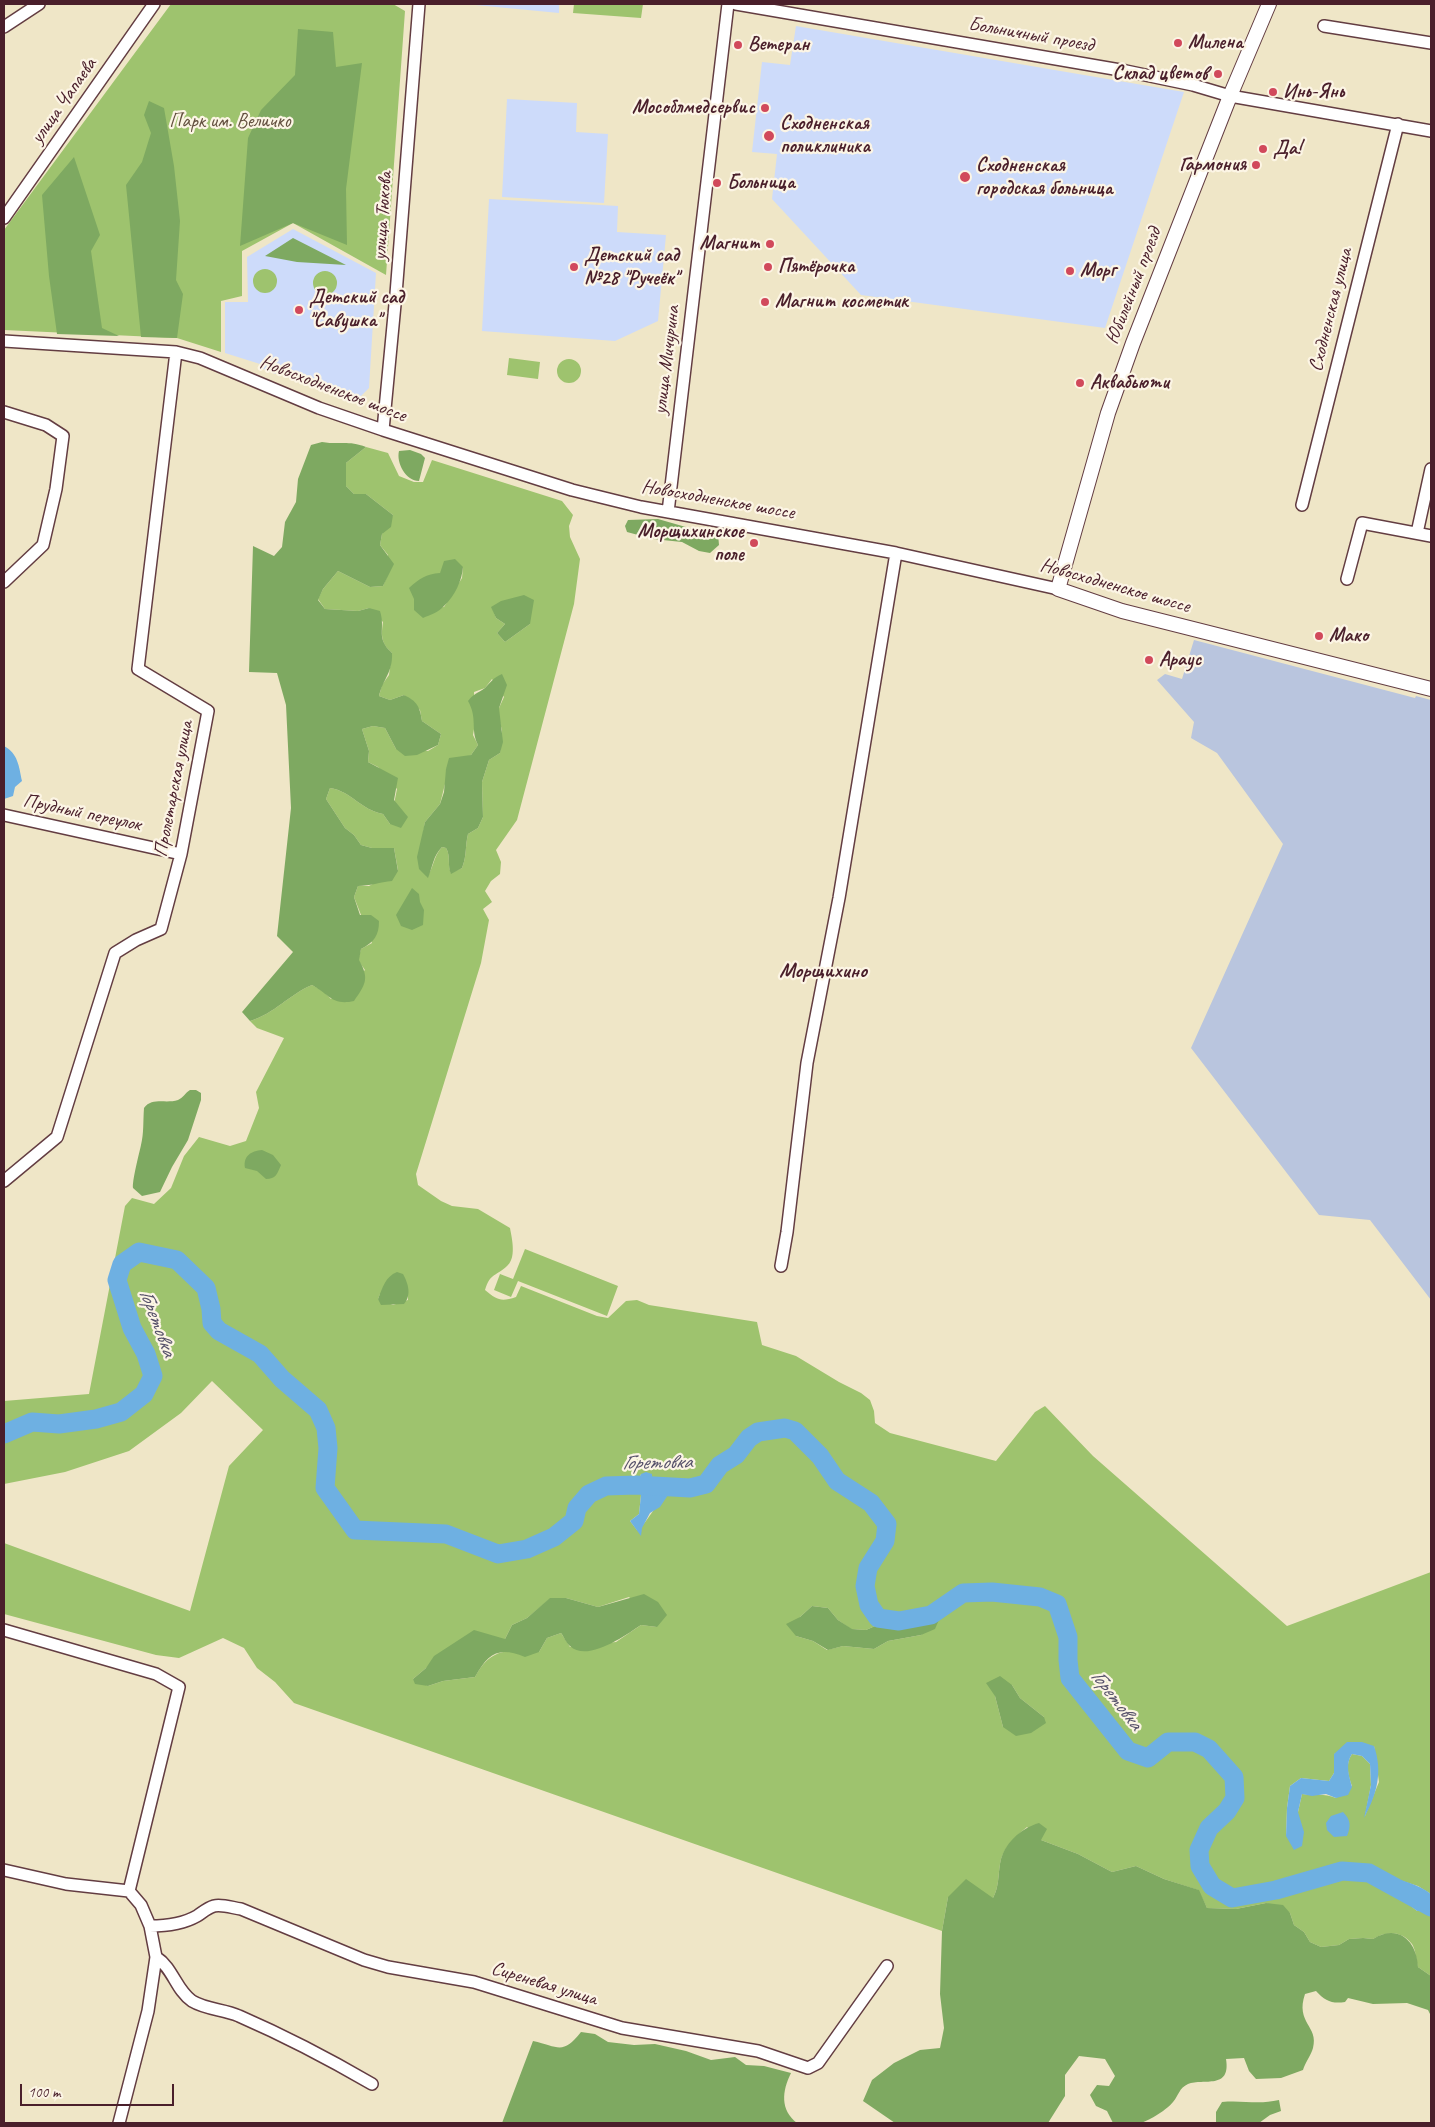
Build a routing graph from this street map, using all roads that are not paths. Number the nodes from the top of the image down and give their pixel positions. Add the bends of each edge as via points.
1 (39, 4) edge
2 (154, 4) edge
3 (419, 4) edge
4 (728, 4) edge
5 (736, 4) edge
6 (1268, 4) edge
7 (4, 26) edge
8 (1324, 26) dead end
9 (1431, 43) edge
10 (1230, 96) junction
11 (1398, 124) junction
12 (1431, 131) edge
13 (4, 218) edge
14 (4, 342) edge
15 (176, 352) junction
16 (4, 412) edge
17 (383, 430) junction
18 (1431, 468) edge
19 (1302, 505) dead end
20 (668, 512) junction
21 (1417, 533) junction
22 (1431, 536) edge
23 (896, 553) junction
24 (1347, 579) dead end
25 (4, 582) edge
26 (1058, 589) junction
27 (1431, 689) edge
28 (4, 815) edge
29 (181, 854) junction
30 (4, 1180) edge
31 (781, 1266) dead end
32 (4, 1630) edge
33 (4, 1870) edge
34 (129, 1891) junction
35 (150, 1926) junction
36 (156, 1957) junction
37 (887, 1966) dead end
38 (372, 2084) dead end
39 (119, 2123) edge

1 - 7 street
2 - 13 street, улица Чапаева
3 - 17 street, улица Тюкова
4 - 20 street, улица Мичурина
5 - 10 street, Больничный проезд via 1126,71
6 - 10 main road, Юбилейный проезд
8 - 9 street
10 - 11 street, Больничный проезд
10 - 26 main road, Юбилейный проезд via 1132,343 1108,413
11 - 12 street, Больничный проезд
11 - 19 street, Сходненская улица
14 - 15 street, Новосходненское шоссе
15 - 17 street, Новосходненское шоссе via 200,358 320,408
15 - 29 street, Пролетарская улица via 138,669 208,712
16 - 25 street via 46,424 63,436 44,545
17 - 20 street, Новосходненское шоссе via 572,490
18 - 21 street
20 - 23 street, Новосходненское шоссе
21 - 22 street
21 - 24 street via 1362,523
23 - 26 street, Новосходненское шоссе
23 - 31 street via 839,898 807,1063
26 - 27 main road, Новосходненское шоссе via 1122,611
28 - 29 street, Прудный переулок
29 - 30 street, Пролетарская улица via 161,929 115,953 57,1137
32 - 34 street via 156,1674 179,1686
33 - 34 street via 66,1884
34 - 35 street via 141,1905
35 - 36 street
35 - 37 street, Сиреневая улица via 180,1922 214,1906 226,1906 388,1967 474,1982 622,2028 758,2051 808,2068 818,2063
36 - 38 street via 165,1963 191,2000 204,2007 235,2014 290,2038
36 - 39 street via 148,2011

